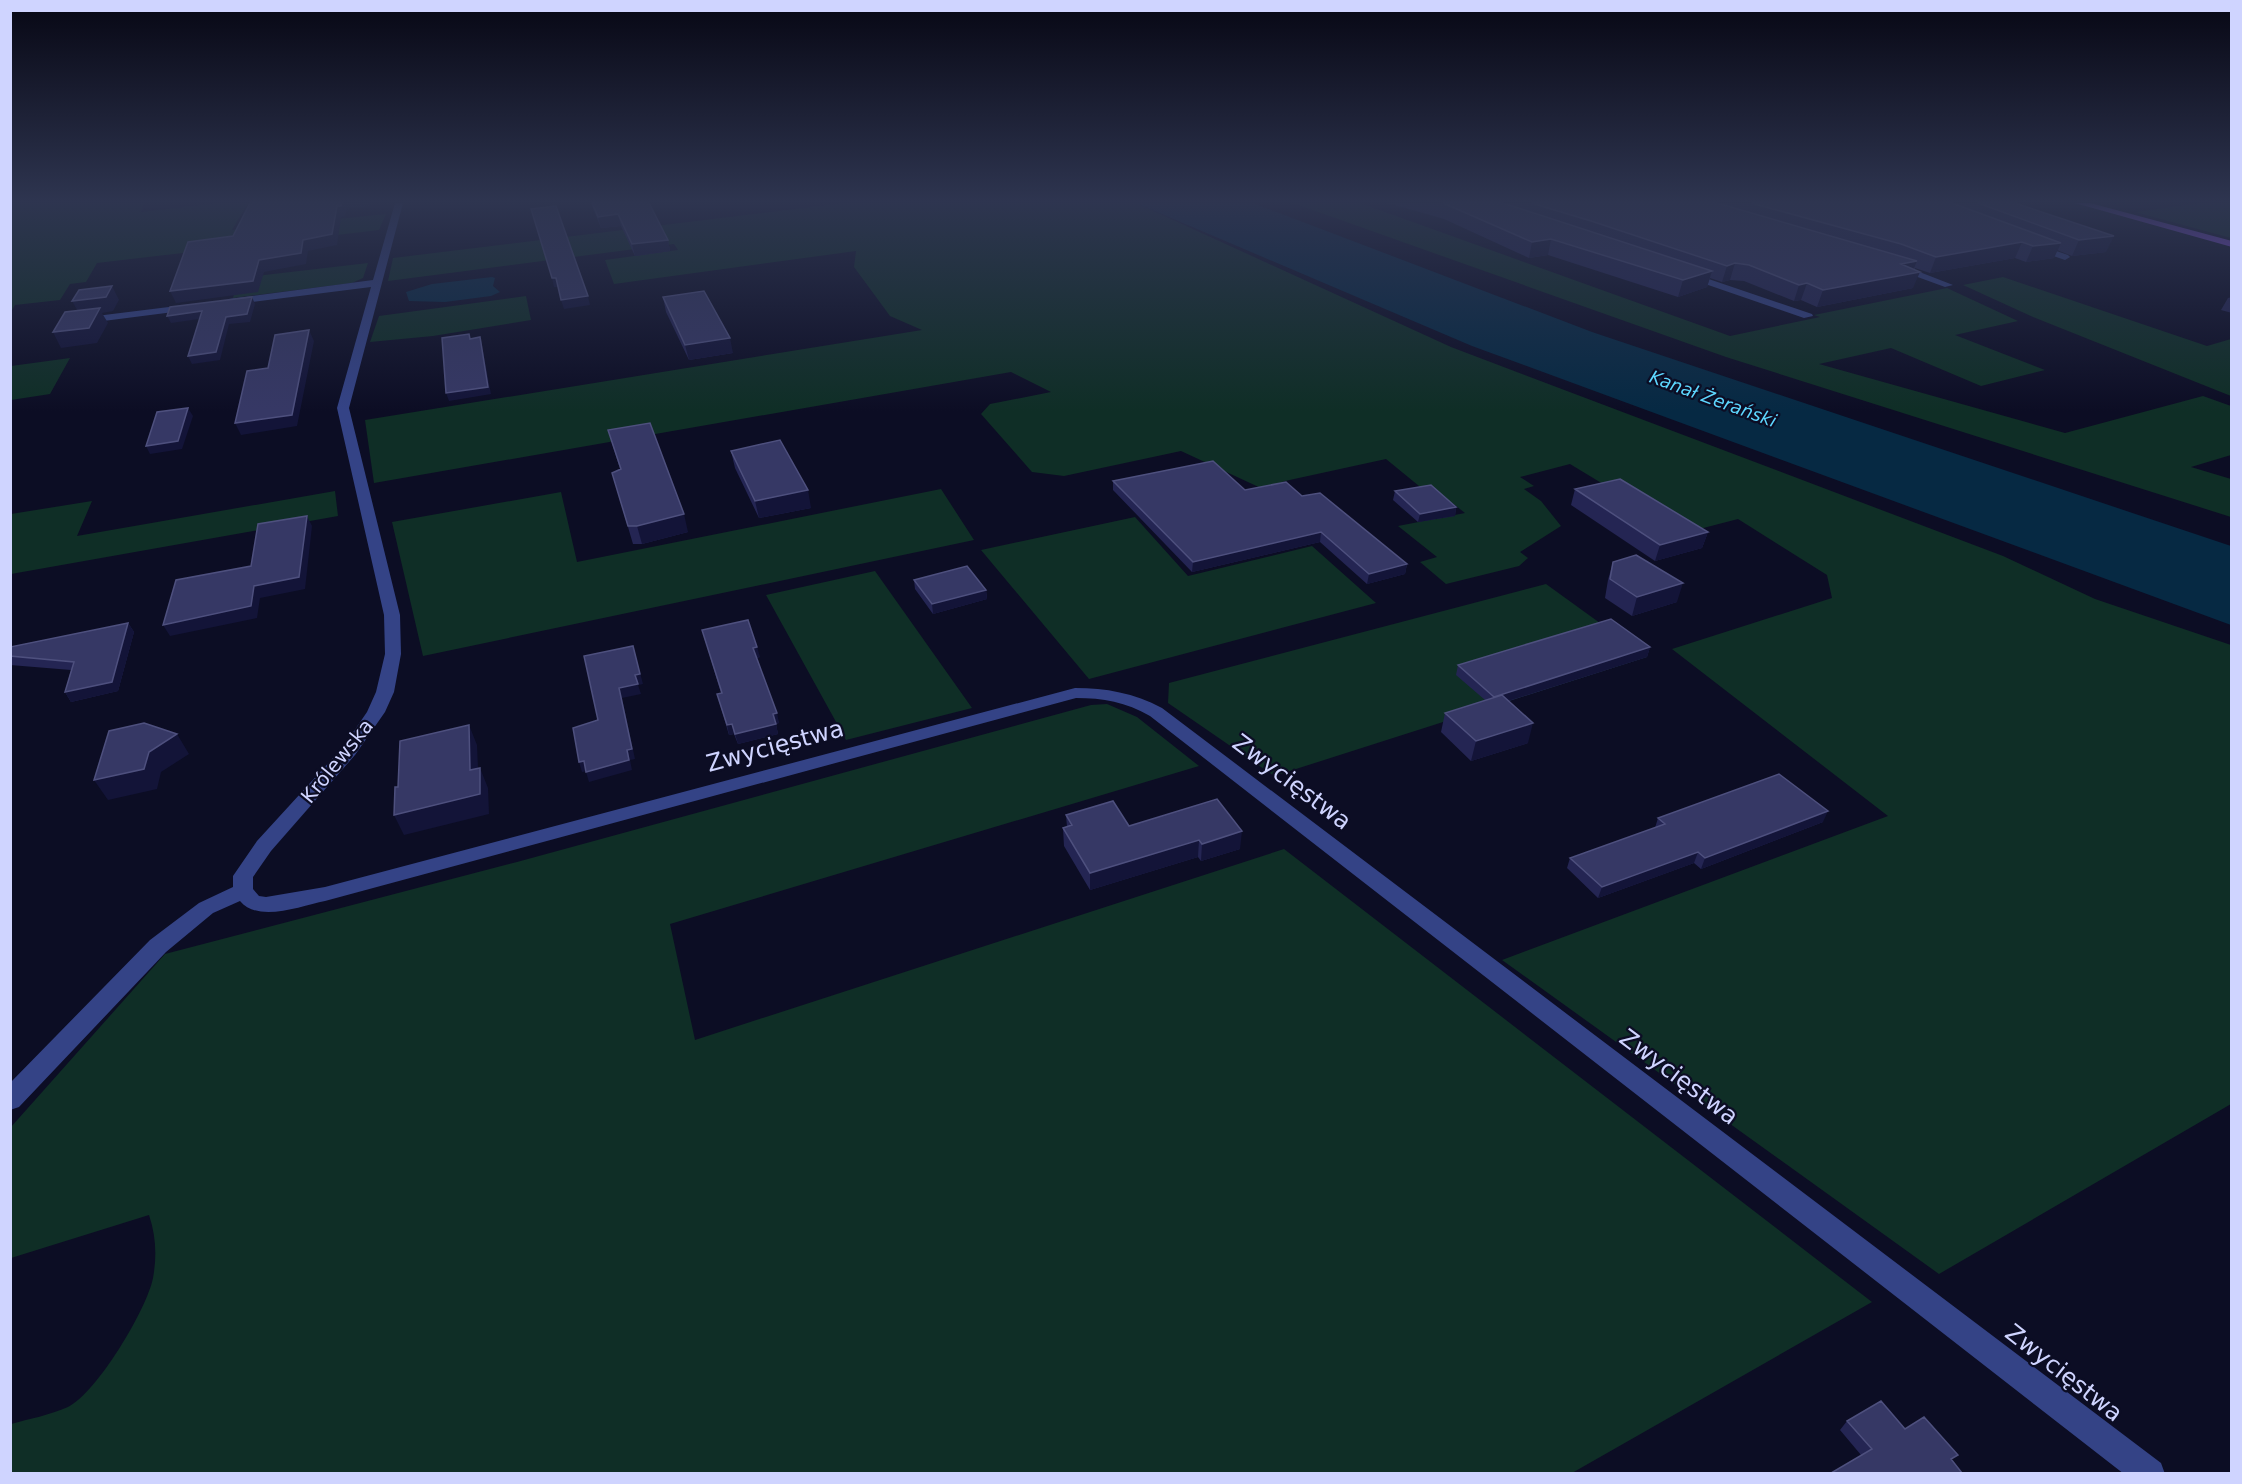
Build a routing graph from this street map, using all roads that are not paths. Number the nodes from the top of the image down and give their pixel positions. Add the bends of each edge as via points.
1 (379, 272) edge
2 (1680, 272) edge
3 (1913, 272) edge
4 (376, 283) junction
5 (1948, 285) dead end
6 (213, 304) edge
7 (202, 305) edge
8 (1808, 316) dead end
9 (74, 322) edge
10 (243, 891) junction
11 (10, 1100) edge
12 (2150, 1473) edge

1 - 4 street, Królewska
2 - 8 street
3 - 5 street
4 - 6 street
4 - 10 street, Królewska via 344,408 392,615 394,638 385,692 349,751 264,846 243,876
7 - 9 street
10 - 11 street via 206,908 158,946
10 - 12 street, Zwycięstwa via 252,902 266,905 326,894 1075,693 1115,694 1136,700

